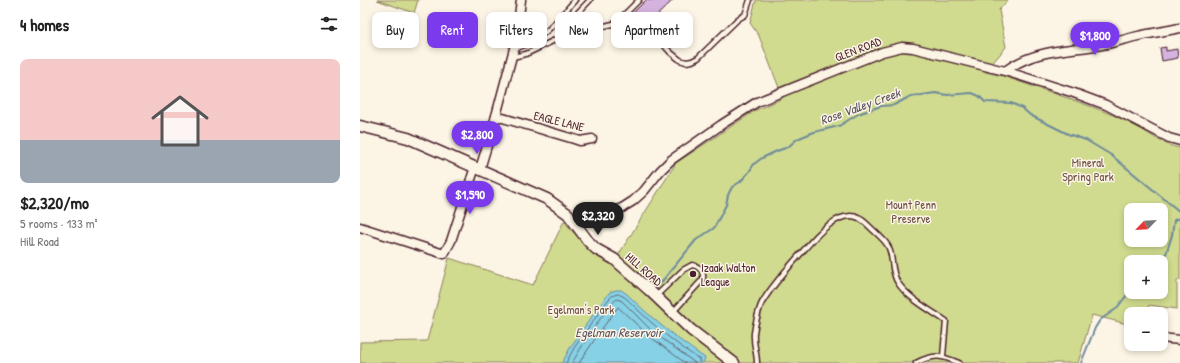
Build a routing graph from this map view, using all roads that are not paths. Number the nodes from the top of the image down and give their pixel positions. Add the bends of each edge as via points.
1 (521, 0) edge
2 (575, 0) edge
3 (590, 0) edge
4 (639, 0) edge
5 (750, 0) edge
6 (578, 12) edge
7 (628, 12) edge
8 (1180, 28) edge
9 (555, 40) edge
10 (666, 48) edge
11 (513, 53) junction
12 (1005, 71) junction
13 (496, 116) junction
14 (360, 126) edge
15 (592, 139) dead end
16 (1180, 140) edge
17 (477, 168) junction
18 (573, 221) junction
19 (360, 227) edge
20 (656, 297) junction
21 (672, 313) junction
22 (1168, 339) edge
23 (1180, 340) edge
24 (943, 356) junction
25 (734, 363) edge
26 (757, 363) edge
27 (916, 363) edge
28 (959, 363) edge

1 - 11 street
2 - 11 lane via 543,35
3 - 6 lane
4 - 7 lane
5 - 10 lane via 745,15 698,58 686,62
8 - 12 street via 1103,45 1046,52 1015,63
9 - 11 lane via 526,54
11 - 13 street
12 - 16 street, GLEN ROAD via 1106,105 1169,138
12 - 18 street, GLEN ROAD via 913,48 902,47 882,52 757,102 670,160 644,192 633,201 622,208
13 - 15 street, EAGLE LANE via 574,140
13 - 17 street
14 - 17 street, HILL ROAD via 408,138
17 - 18 street, HILL ROAD via 547,199 568,214
17 - 19 street via 444,254
18 - 20 street, HILL ROAD via 596,249 614,260
20 - 21 street, HILL ROAD
20 - 21 lane via 683,270 692,265 699,268 703,273 703,279
21 - 25 street, HILL ROAD
22 - 23 street
24 - 26 lane via 946,321 899,285 894,275 888,246 864,222 852,216 840,218 830,224 812,240 762,302 754,331
24 - 27 lane via 927,358
24 - 28 lane

